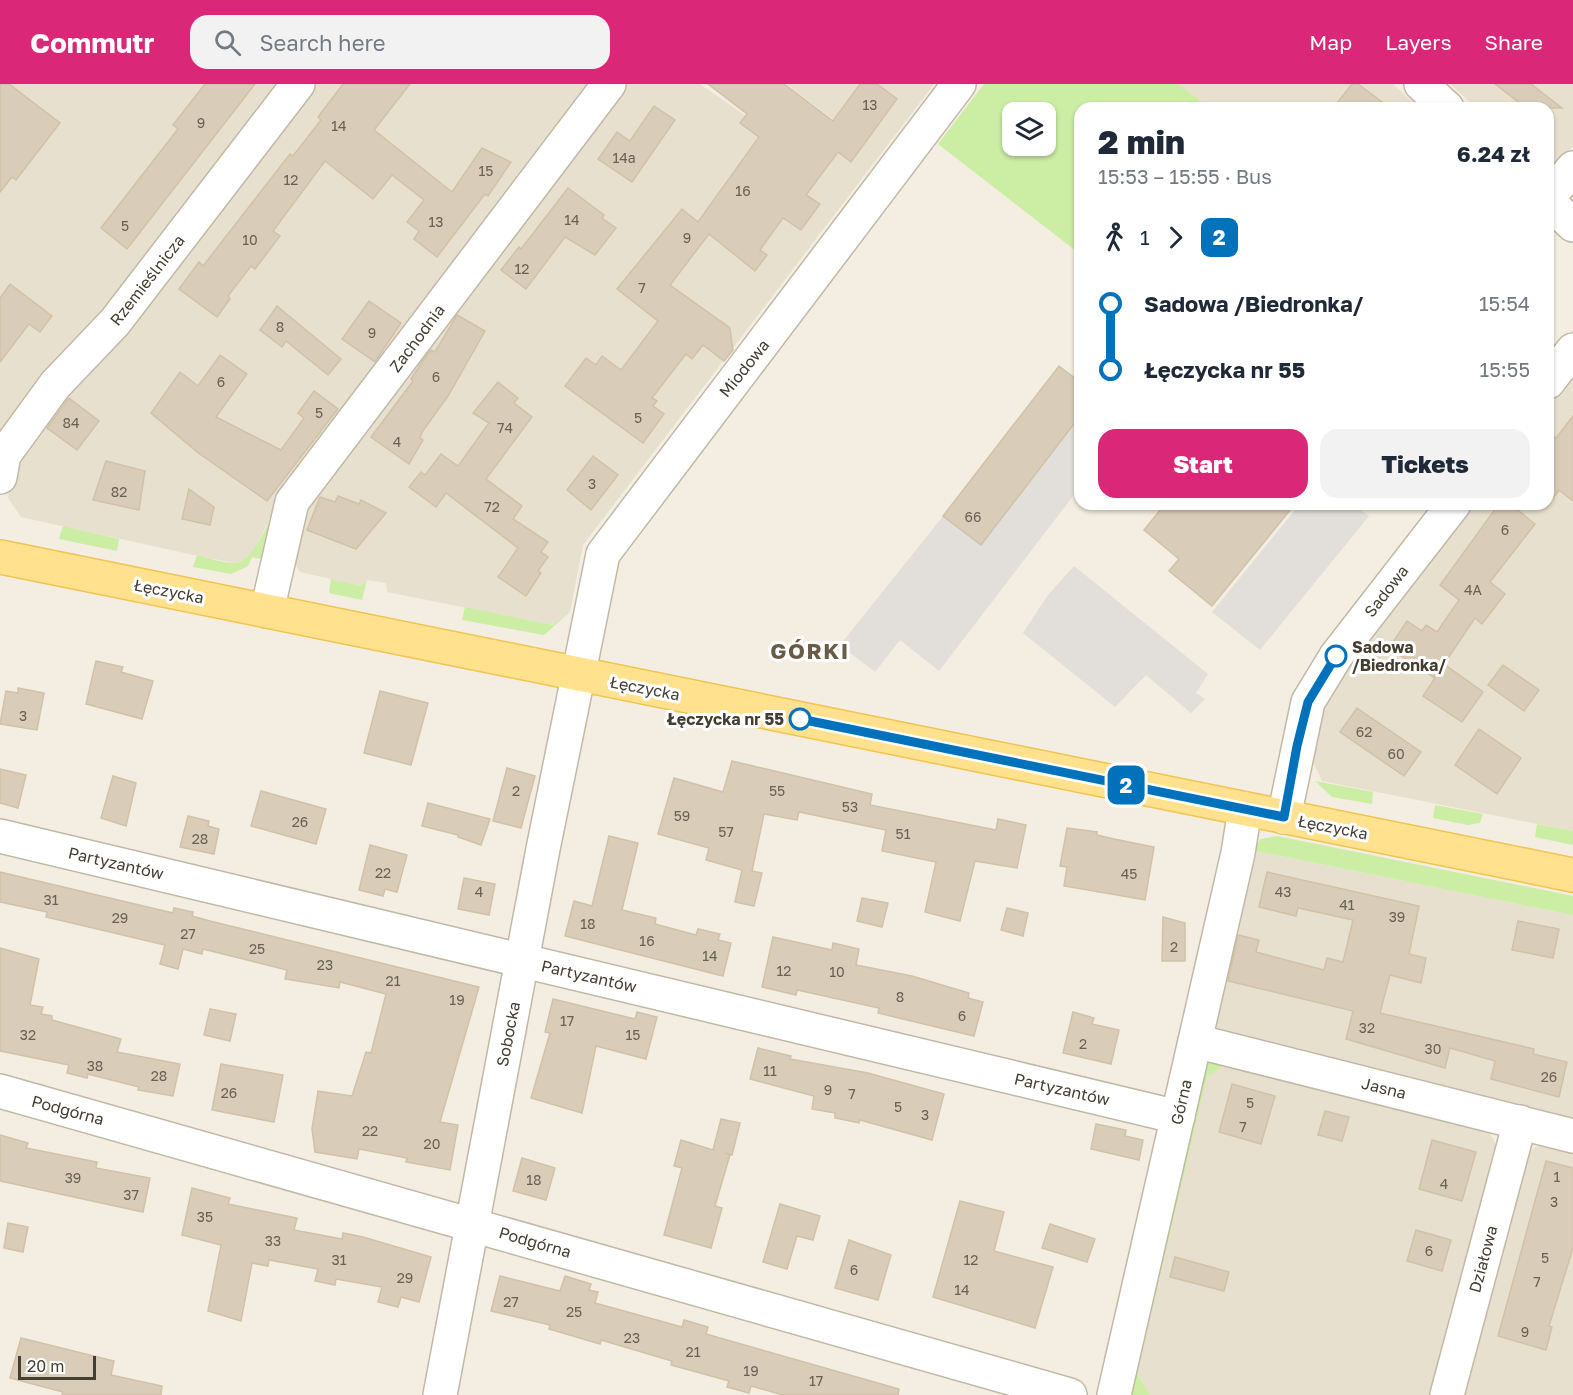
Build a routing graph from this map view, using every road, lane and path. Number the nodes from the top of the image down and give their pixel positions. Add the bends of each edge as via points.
1 (298, 84) edge
2 (609, 84) edge
3 (959, 84) edge
4 (1421, 84) edge
5 (1440, 102) edge
6 (1573, 168) edge
7 (1554, 192) edge
8 (1554, 206) edge
9 (1573, 225) edge
10 (1573, 350) edge
11 (1554, 374) edge
12 (0, 477) edge
13 (1449, 510) edge
14 (0, 557) edge
15 (267, 611) junction
16 (578, 674) junction
17 (1245, 809) junction
18 (1284, 817) junction
19 (0, 836) edge
20 (1573, 875) edge
21 (523, 960) junction
22 (1195, 1041) junction
23 (0, 1091) edge
24 (1178, 1117) junction
25 (1520, 1122) junction
26 (1573, 1136) edge
27 (472, 1223) junction
28 (440, 1395) edge
29 (1070, 1395) edge
30 (1113, 1395) edge
31 (1447, 1395) edge

1 - 12 street, Rzemieślnicza via 115,322 55,385 4,454
2 - 15 street, Zachodnia via 292,502
3 - 16 street, Miodowa via 603,554
4 - 5 street
6 - 7 street
8 - 9 street
10 - 11 street
13 - 18 street, Sadowa via 1336,656 1308,702
14 - 15 main road, Łęczycka
15 - 16 main road, Łęczycka
16 - 17 main road, Łęczycka
16 - 21 street, Sobocka
17 - 18 main road, Łęczycka
17 - 22 street, Górna
18 - 20 main road, Łęczycka
19 - 21 street, Partyzantów
21 - 24 street, Partyzantów
21 - 27 street, Sobocka
22 - 24 street, Górna
22 - 25 street, Jasna
23 - 27 street, Podgórna
24 - 30 street, Górna
25 - 26 street, Jasna
25 - 31 street, Działowa
27 - 28 street, Sobocka
27 - 29 street, Podgórna

